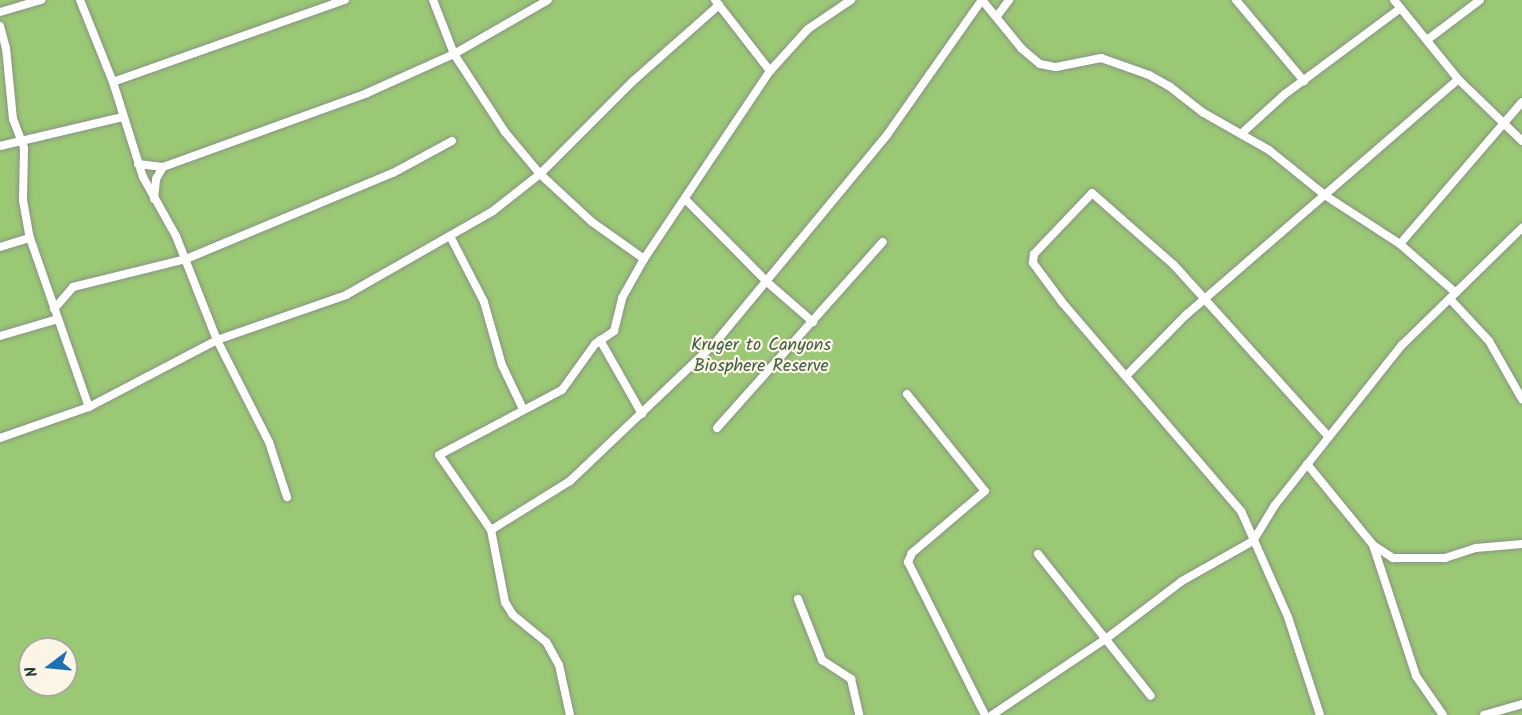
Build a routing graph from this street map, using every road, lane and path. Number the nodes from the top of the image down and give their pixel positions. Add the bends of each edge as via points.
1 (41, 0) edge
2 (80, 0) edge
3 (345, 0) edge
4 (433, 0) edge
5 (548, 0) edge
6 (851, 0) edge
7 (1009, 0) edge
8 (1236, 0) edge
9 (1394, 0) edge
10 (1480, 0) edge
11 (717, 2) edge
12 (1401, 8) junction
13 (0, 12) edge
14 (997, 16) junction
15 (0, 26) edge
16 (1427, 40) junction
17 (454, 54) junction
18 (770, 71) junction
19 (1458, 80) junction
20 (1304, 81) junction
21 (113, 82) junction
22 (1522, 102) edge
23 (123, 117) junction
24 (1506, 124) junction
25 (1241, 134) junction
26 (22, 139) junction
27 (452, 141) dead end
28 (1522, 141) edge
29 (0, 146) edge
30 (138, 164) junction
31 (163, 167) junction
32 (540, 174) junction
33 (1326, 195) junction
34 (154, 199) junction
35 (685, 199) junction
36 (1522, 228) edge
37 (450, 236) junction
38 (30, 238) junction
39 (883, 242) dead end
40 (1400, 244) junction
41 (0, 247) edge
42 (186, 259) junction
43 (644, 259) junction
44 (767, 282) junction
45 (1453, 296) junction
46 (1204, 300) junction
47 (54, 309) junction
48 (58, 319) junction
49 (813, 322) junction
50 (0, 336) edge
51 (217, 340) junction
52 (600, 340) junction
53 (1126, 376) junction
54 (906, 394) dead end
55 (1522, 399) edge
56 (89, 407) junction
57 (523, 410) junction
58 (642, 414) junction
59 (717, 428) dead end
60 (1328, 436) junction
61 (0, 438) edge
62 (1307, 464) junction
63 (287, 497) dead end
64 (491, 530) junction
65 (1253, 541) junction
66 (1373, 544) junction
67 (1522, 544) edge
68 (1038, 554) dead end
69 (798, 599) dead end
70 (1107, 638) junction
71 (1151, 696) dead end
72 (1522, 704) edge
73 (570, 715) edge
74 (860, 715) edge
75 (985, 715) edge
76 (992, 715) edge
77 (1320, 715) edge
78 (1443, 715) edge
79 (1484, 715) edge

1 - 13 street
2 - 21 street
3 - 21 street
4 - 17 street
5 - 17 street
6 - 18 street via 807,28
7 - 14 street
8 - 20 street
9 - 12 street
10 - 16 street
11 - 18 street
11 - 32 street
12 - 16 street
12 - 20 street
14 - 25 street via 1022,49 1040,64 1056,67 1092,58 1109,59 1149,75
14 - 44 street via 982,0 887,135
15 - 26 street via 6,48 12,119
16 - 19 street
17 - 31 street via 368,93
17 - 32 street via 505,132
18 - 35 street
19 - 24 street
19 - 33 street
20 - 25 street
21 - 23 street
22 - 24 street
23 - 26 street
23 - 30 street
24 - 28 street
24 - 40 street
25 - 33 street via 1269,150
26 - 29 street
26 - 38 street via 23,200
27 - 42 street via 393,173
30 - 31 street
30 - 34 street
31 - 34 street via 156,179
32 - 37 street via 493,211
32 - 43 street via 592,222
33 - 40 street
33 - 46 street
34 - 42 street
35 - 43 street
35 - 44 street
36 - 45 street
37 - 51 street via 346,295
37 - 57 street via 484,302 502,365
38 - 41 street
38 - 47 street
39 - 49 street
40 - 45 street
42 - 47 street via 73,287
42 - 51 street
43 - 52 street via 622,298 617,325
44 - 49 street
44 - 58 street via 716,343
45 - 55 street via 1489,341
45 - 60 street via 1402,345
46 - 53 street
46 - 53 street via 1155,246 1092,193 1032,259 1062,302
46 - 60 street
47 - 48 street
48 - 50 street
48 - 56 street
49 - 59 street
51 - 56 street
51 - 63 street via 269,442
52 - 57 street via 562,390
52 - 58 street
53 - 65 street via 1229,495 1241,511
54 - 75 street via 985,491 912,553 908,561
56 - 61 street
57 - 64 street via 439,455
58 - 64 street via 570,481
60 - 62 street
62 - 65 street
62 - 66 street
64 - 73 street via 505,602 513,615 546,642 559,665
65 - 70 street via 1182,581
65 - 77 street via 1288,617
66 - 67 street via 1393,558 1412,561
66 - 78 street via 1416,676
68 - 70 street
69 - 74 street via 822,660 851,679
70 - 71 street
70 - 76 street
72 - 79 street

